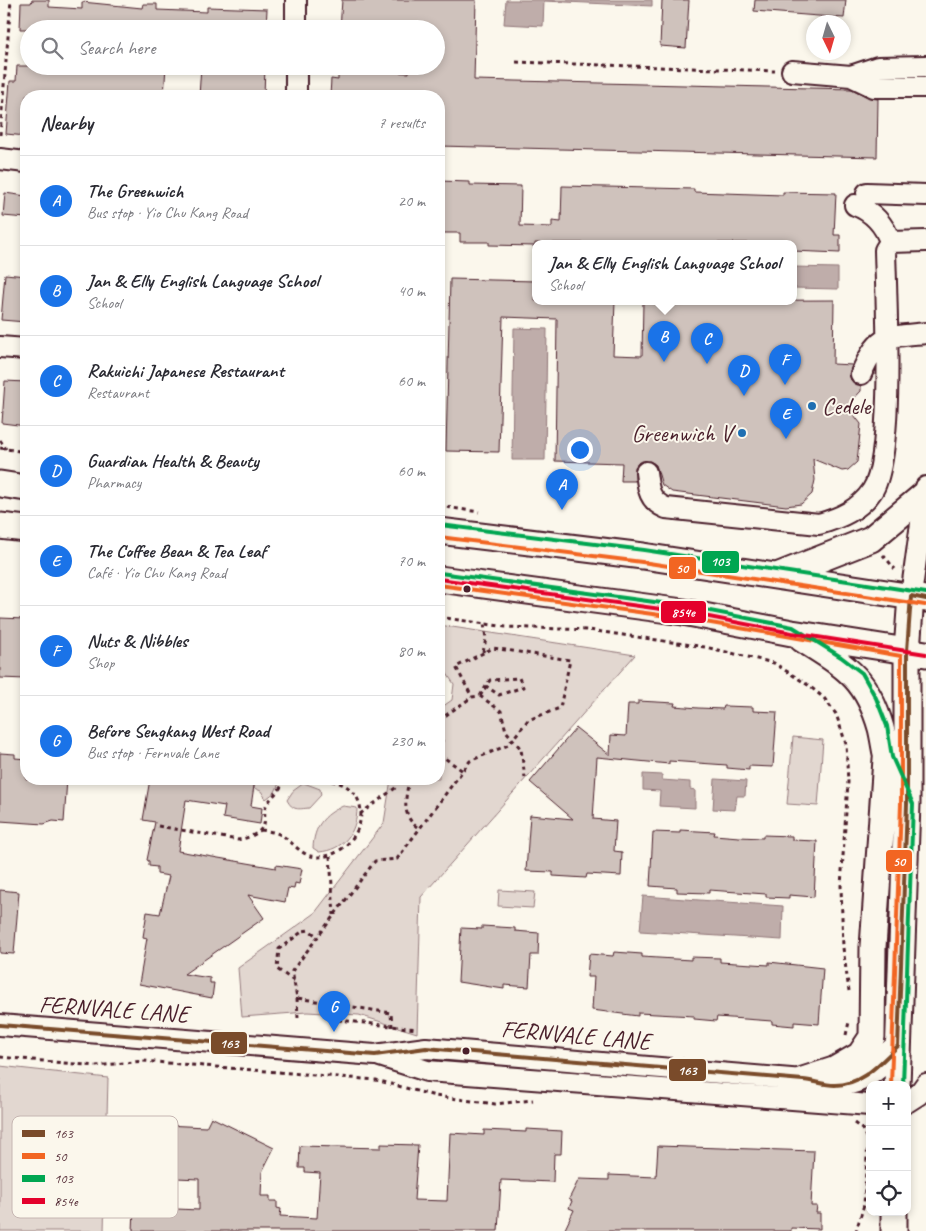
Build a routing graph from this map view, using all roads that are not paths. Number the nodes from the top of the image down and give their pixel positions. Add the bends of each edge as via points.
1 (296, 0) edge
2 (296, 20) edge
3 (926, 66) edge
4 (792, 71) road end
5 (296, 75) edge
6 (851, 76) junction
7 (926, 87) edge
8 (296, 90) edge
9 (0, 159) edge
10 (20, 161) edge
11 (926, 195) edge
12 (926, 241) edge
13 (890, 242) junction
14 (926, 333) edge
15 (887, 337) junction
16 (0, 347) edge
17 (20, 349) edge
18 (861, 374) dead end
19 (646, 472) dead end
20 (0, 484) edge
21 (20, 487) edge
22 (926, 490) edge
23 (0, 526) edge
24 (20, 529) edge
25 (445, 532) edge
26 (775, 577) junction
27 (445, 580) edge
28 (918, 598) edge
29 (792, 633) junction
30 (916, 652) edge
31 (886, 759) junction
32 (907, 804) junction
33 (0, 1025) edge
34 (898, 1046) junction
35 (699, 1080) junction
36 (804, 1080) junction
37 (897, 1081) edge
38 (926, 1084) edge
39 (911, 1099) edge
40 (866, 1103) edge
41 (894, 1216) edge
42 (894, 1231) edge

1 - 2 street
3 - 6 street via 878,67
4 - 6 street
5 - 8 street
6 - 7 street via 874,87
9 - 10 street
11 - 13 street via 861,199 882,224
12 - 13 street
13 - 15 street via 885,250
14 - 15 street
15 - 18 street via 872,349
15 - 19 street via 881,468 873,490 857,508 819,524 666,508 652,499
16 - 17 street
20 - 21 main road
22 - 26 main road via 871,539
22 - 28 street
23 - 24 main road
25 - 26 main road via 643,556
26 - 28 main road
27 - 29 main road via 683,612
28 - 30 main road
29 - 30 main road
29 - 31 main road via 857,677 881,728
30 - 32 main road
31 - 32 main road
31 - 36 main road via 873,947 872,1037 860,1055 834,1070
32 - 34 main road
33 - 35 street, FERNVALE LANE via 375,1054 427,1071
34 - 36 main road via 874,1069 850,1083 836,1085
34 - 37 main road
35 - 36 street, FERNVALE LANE
35 - 40 street, FERNVALE LANE
38 - 39 street
41 - 42 main road

